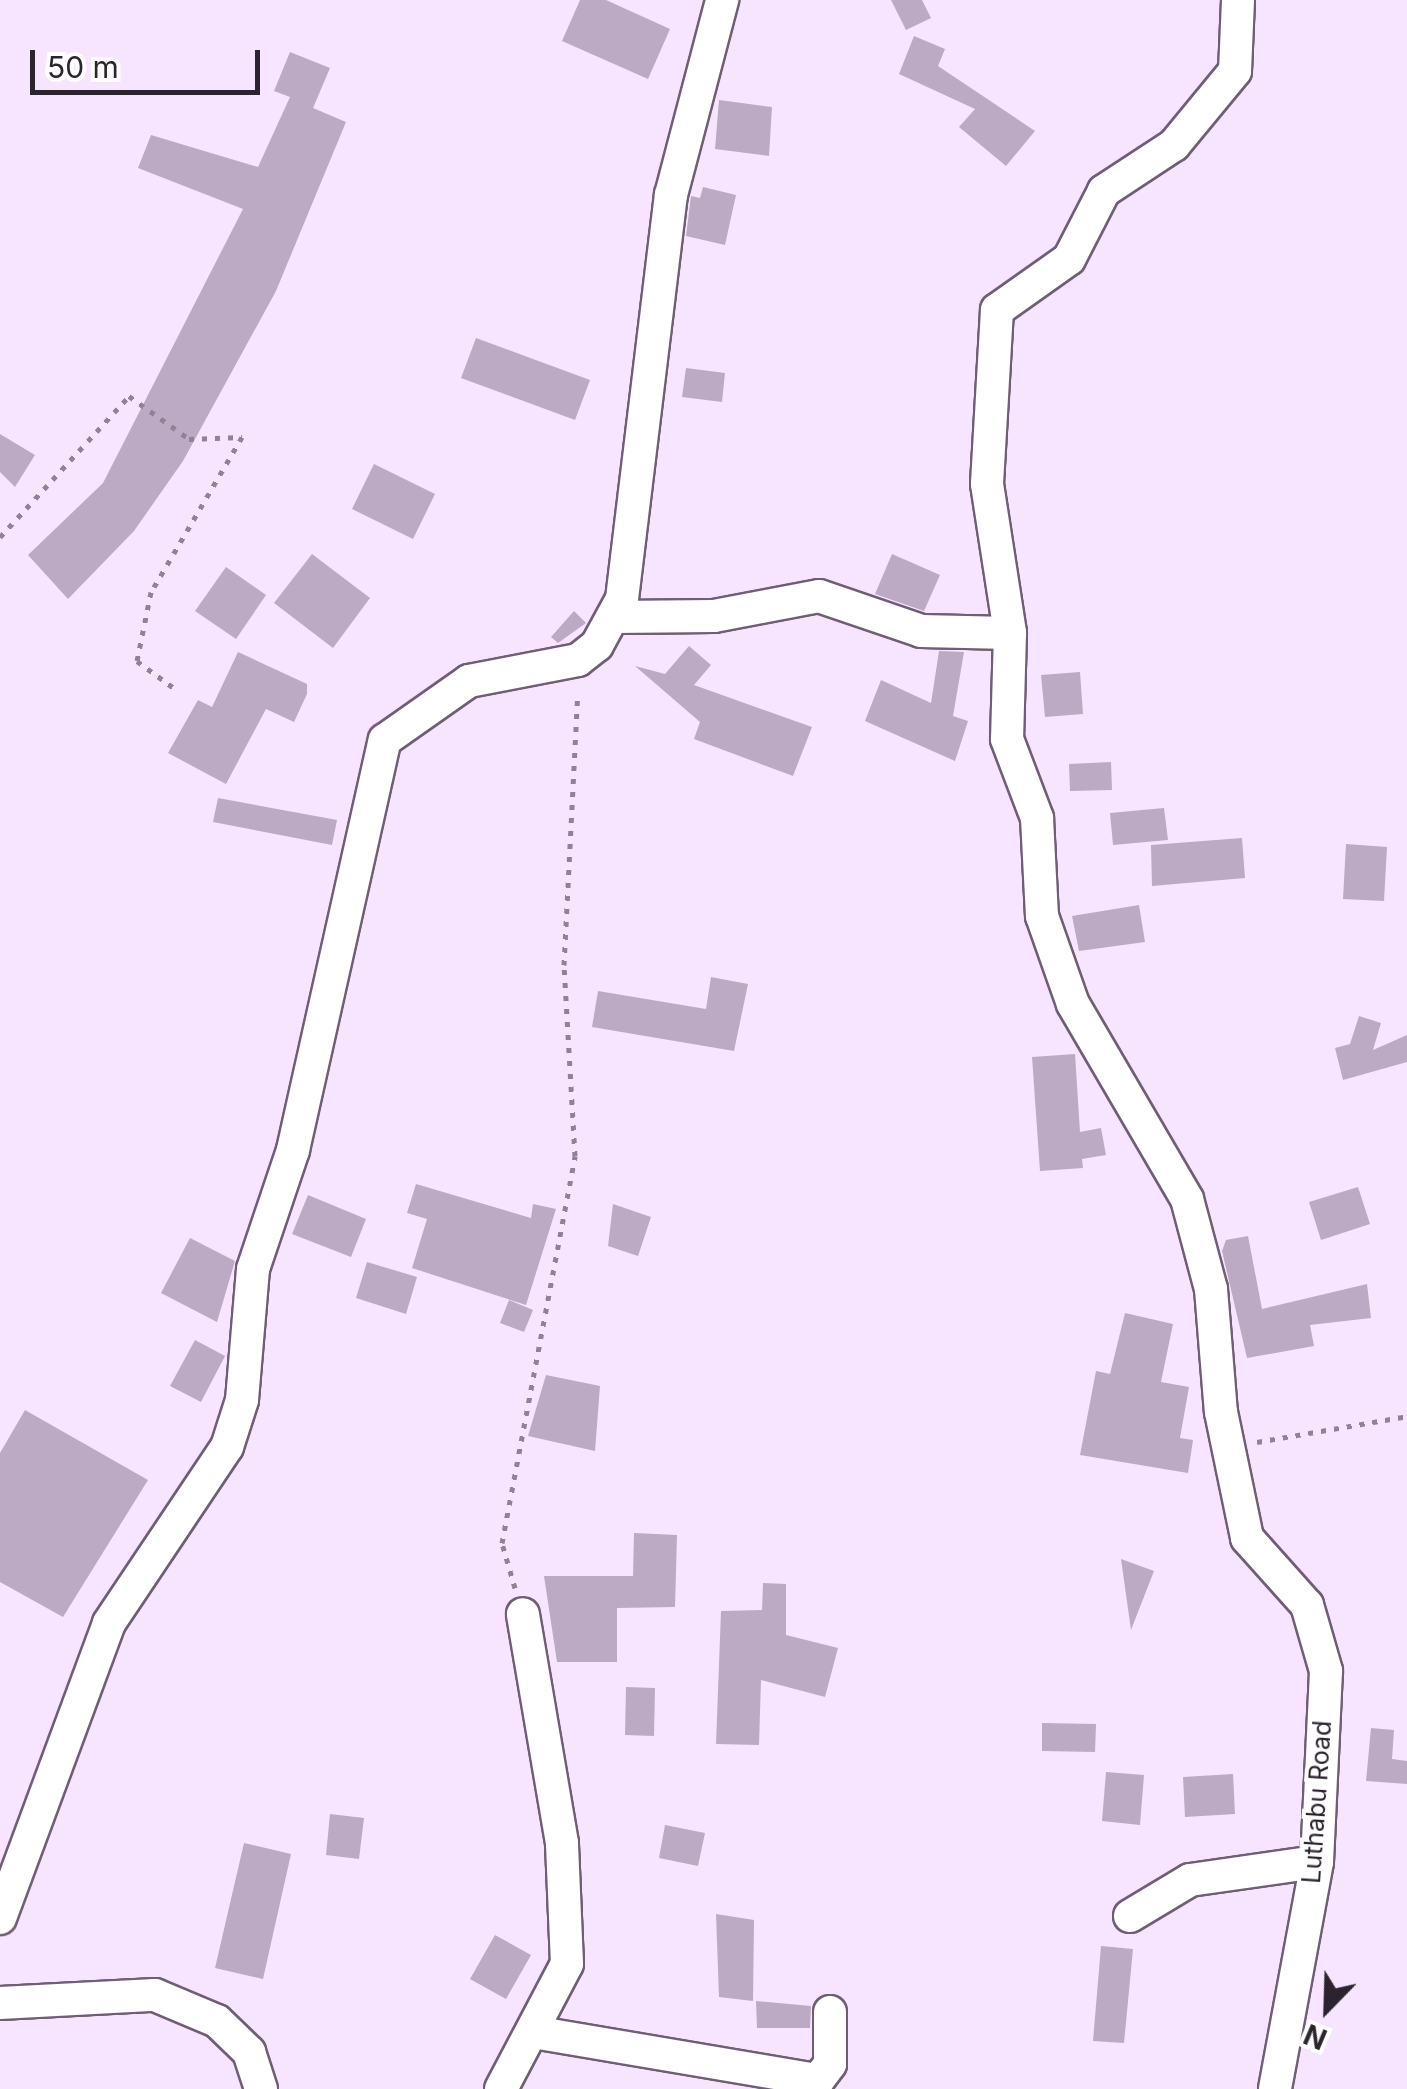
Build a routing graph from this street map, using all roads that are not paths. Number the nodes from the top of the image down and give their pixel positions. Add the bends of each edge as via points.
1 (722, 0) edge
2 (1238, 0) edge
3 (614, 617) junction
4 (1010, 634) junction
5 (522, 1614) road end
6 (1317, 1862) junction
7 (1130, 1916) dead end
8 (0, 1918) edge
9 (0, 2003) edge
10 (830, 2012) dead end
11 (534, 2032) junction
12 (261, 2089) edge
13 (501, 2089) edge
14 (1275, 2089) edge

1 - 3 street via 671,195 628,570
2 - 4 street via 1234,70 1174,145 1104,191 1069,259 997,310 987,484
3 - 4 street via 714,616 819,596 921,632
3 - 8 street via 578,660 469,681 386,740 294,1150 252,1269 242,1400 227,1448 109,1624
4 - 6 street, Luthabu Road via 1007,739 1038,818 1042,916 1073,1004 1186,1198 1211,1288 1229,1450 1247,1538 1307,1605 1326,1671
5 - 11 street via 562,1844 567,1964
6 - 7 street via 1190,1880
6 - 14 street, Luthabu Road
9 - 12 street via 155,1995 218,2021 249,2052
10 - 11 street via 829,2070 818,2080
11 - 13 street

